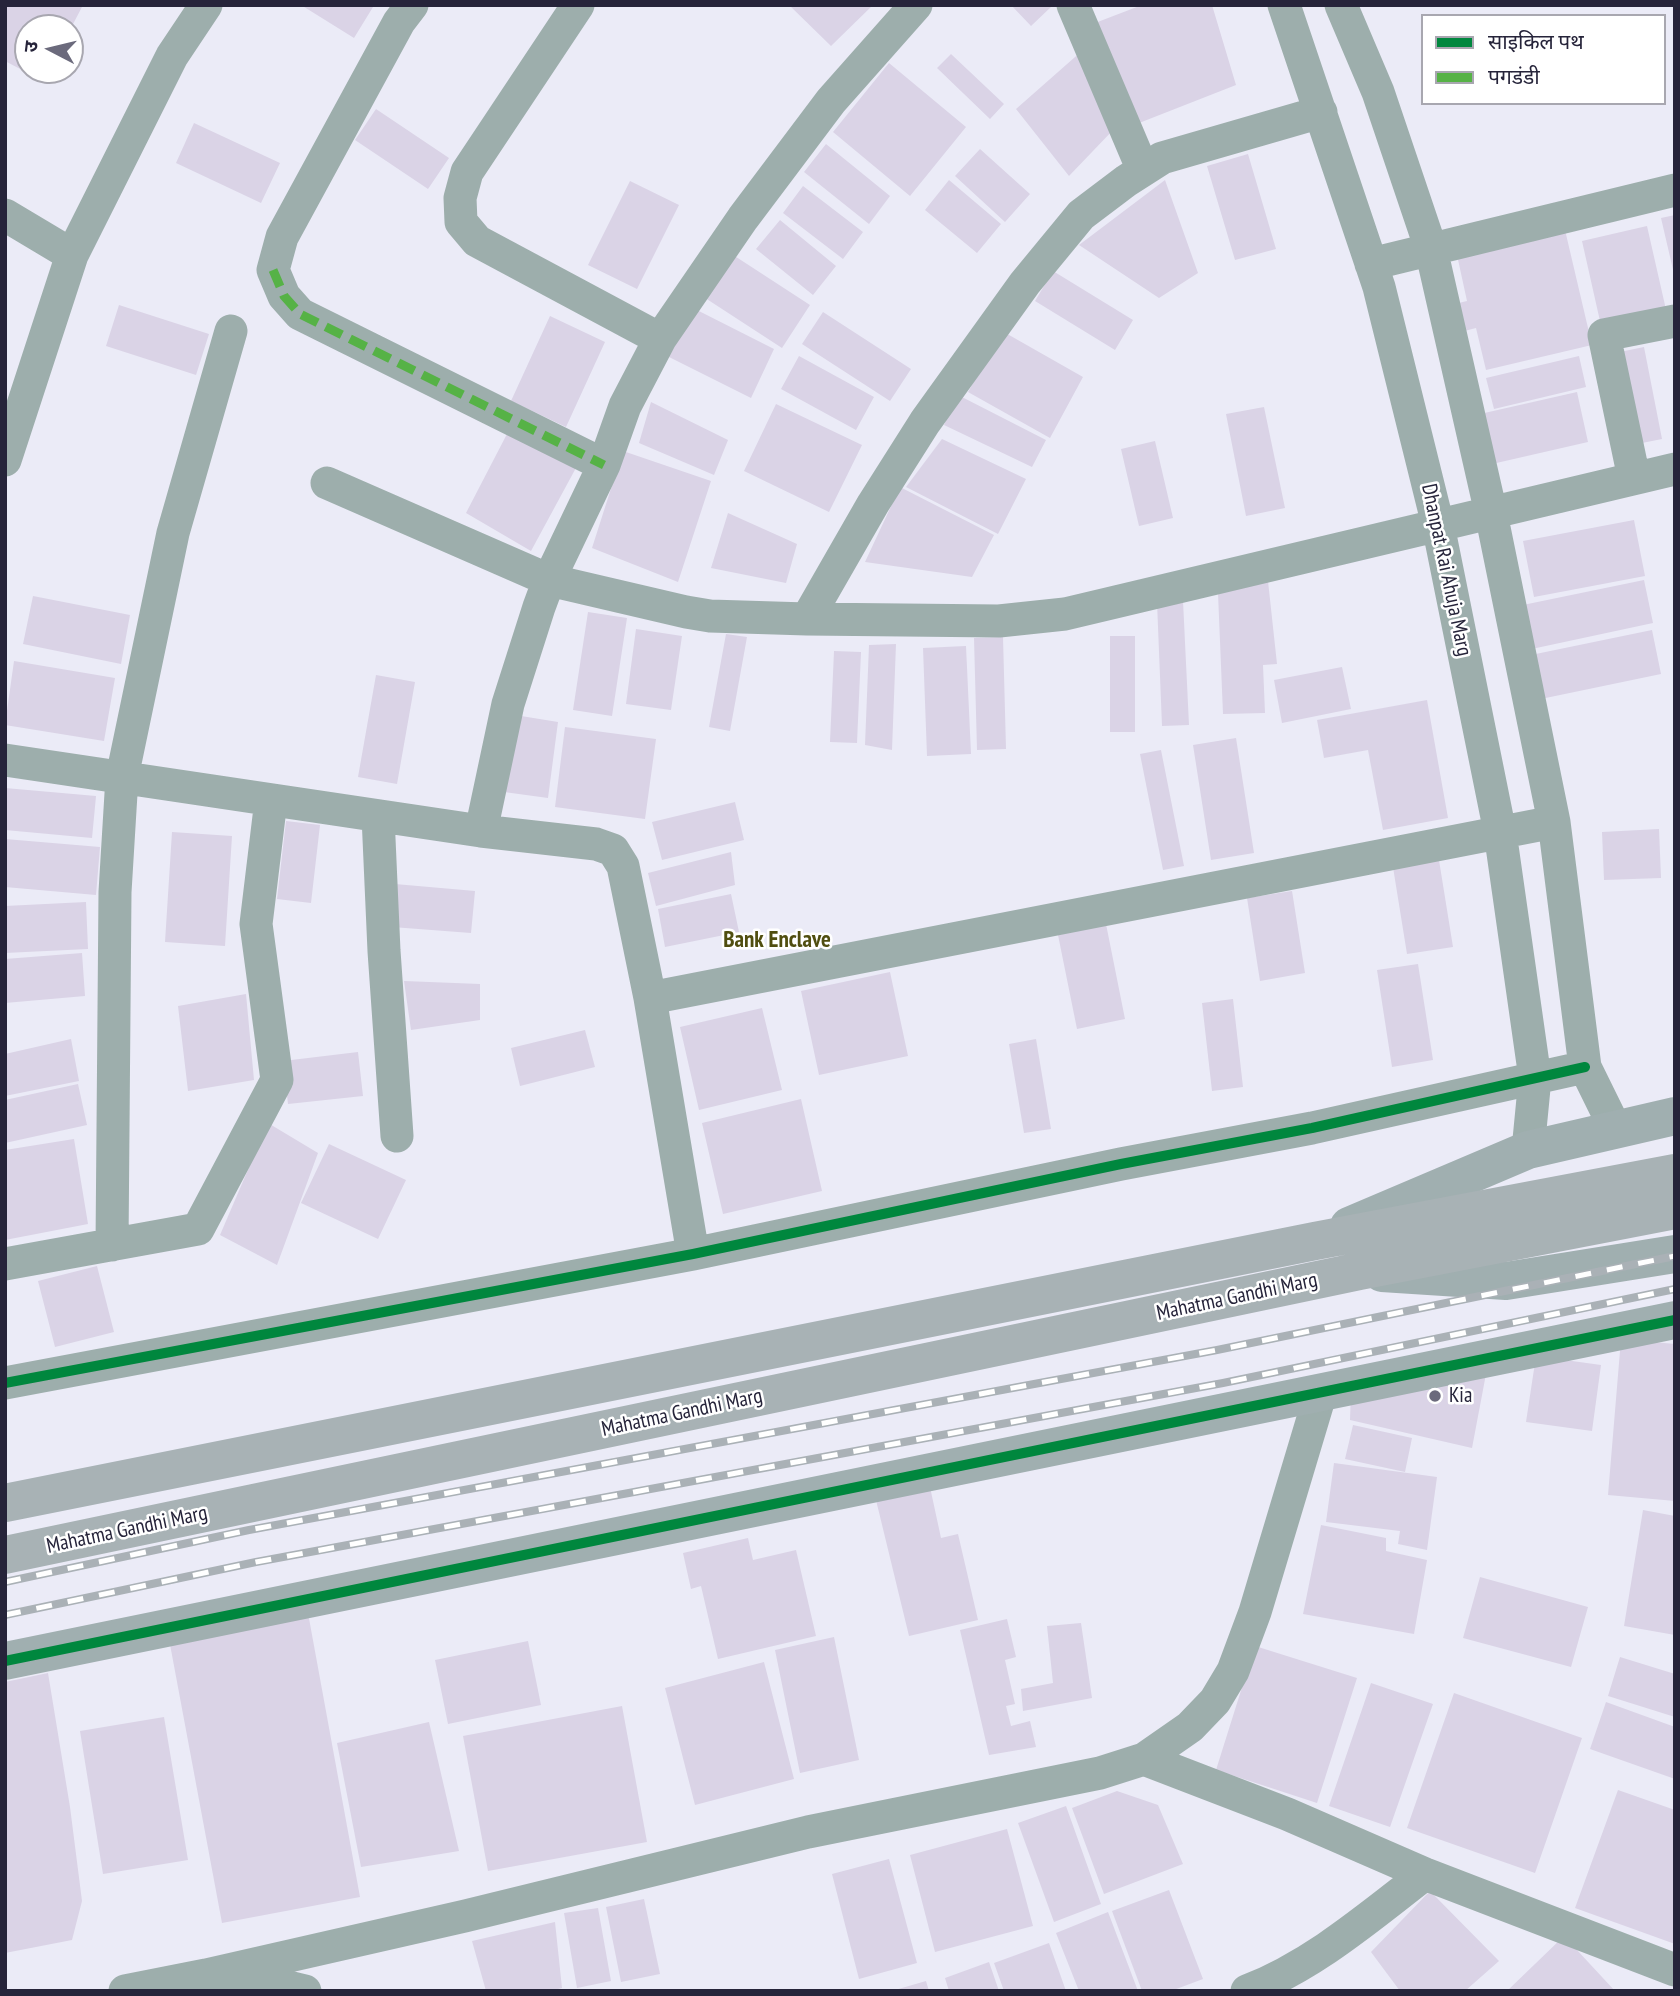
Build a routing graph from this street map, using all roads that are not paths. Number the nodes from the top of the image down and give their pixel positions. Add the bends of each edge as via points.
1 (206, 5) edge
2 (412, 5) edge
3 (578, 5) edge
4 (916, 5) edge
5 (1073, 5) edge
6 (1284, 5) edge
7 (1341, 5) edge
8 (1321, 112) junction
9 (1143, 170) junction
10 (1675, 190) edge
11 (5, 215) edge
12 (1431, 250) junction
13 (72, 255) junction
14 (1371, 264) junction
15 (1675, 321) edge
16 (231, 331) dead end
17 (660, 339) junction
18 (5, 460) edge
19 (604, 466) junction
20 (1675, 469) edge
21 (1634, 478) junction
22 (327, 483) dead end
23 (1491, 513) junction
24 (1438, 525) junction
25 (549, 580) junction
26 (807, 619) junction
27 (5, 760) edge
28 (121, 777) junction
29 (271, 800) junction
30 (379, 816) junction
31 (1554, 822) junction
32 (481, 831) junction
33 (1500, 832) junction
34 (650, 998) junction
35 (1585, 1066) junction
36 (1535, 1077) junction
37 (1675, 1116) edge
38 (1615, 1128) junction
39 (397, 1136) dead end
40 (1528, 1150) junction
41 (1675, 1173) edge
42 (1675, 1210) edge
43 (1315, 1241) junction
44 (112, 1245) junction
45 (693, 1254) junction
46 (1675, 1254) edge
47 (5, 1264) edge
48 (1360, 1271) junction
49 (1675, 1320) edge
50 (5, 1384) edge
51 (1321, 1392) junction
52 (5, 1503) edge
53 (5, 1555) edge
54 (5, 1661) edge
55 (1144, 1759) junction
56 (1425, 1874) junction
57 (1675, 1970) edge
58 (206, 1975) junction
59 (125, 1991) edge
60 (305, 1991) edge
61 (1247, 1991) edge

1 - 13 street via 173,56
2 - 19 street via 282,237 273,270 284,296 300,314
3 - 17 street via 467,172 460,198 461,222 477,241
4 - 17 street via 831,101
5 - 9 street
6 - 8 street, Dhanpat Rai Ahuja Marg
7 - 12 street via 1378,92
8 - 9 street via 1162,158
8 - 14 street, Dhanpat Rai Ahuja Marg
9 - 26 street via 1081,215 1025,284 925,422
10 - 12 street
11 - 13 street
12 - 14 street
12 - 23 street
13 - 18 street
14 - 24 street, Dhanpat Rai Ahuja Marg
15 - 21 street via 1605,335
16 - 28 street via 173,533
17 - 19 street via 625,406
19 - 25 street
20 - 21 street
21 - 23 street
22 - 25 street
23 - 24 street
23 - 31 street
24 - 26 street via 1065,614 999,621
24 - 33 street, Dhanpat Rai Ahuja Marg
25 - 26 street via 710,615
25 - 32 street via 517,671
27 - 28 street
28 - 29 street
28 - 44 street via 115,892
29 - 30 street
29 - 44 street via 256,924 277,1080 198,1229
30 - 32 street
30 - 39 street
31 - 33 street
31 - 35 street
32 - 34 street via 596,844 613,850 623,866
33 - 34 street
33 - 36 street, Dhanpat Rai Ahuja Marg
34 - 45 street
35 - 36 street
35 - 38 street
36 - 40 street, Dhanpat Rai Ahuja Marg
36 - 45 street via 1312,1128
37 - 38 street, Mahatma Gandhi Marg
38 - 40 street, Mahatma Gandhi Marg
40 - 43 street, Mahatma Gandhi Marg
41 - 43 main road, Mahatma Gandhi Marg
42 - 48 main road, Mahatma Gandhi Marg
43 - 52 main road, Mahatma Gandhi Marg
44 - 47 street
45 - 50 street
46 - 48 street, Mahatma Gandhi Marg via 1506,1281
48 - 53 main road, Mahatma Gandhi Marg
49 - 51 street
51 - 54 street
51 - 55 street via 1233,1671 1215,1701 1190,1727
55 - 56 street
55 - 58 street via 1100,1773 808,1832
56 - 57 street
56 - 61 street via 1341,1939 1294,1969
58 - 59 street
58 - 60 street

